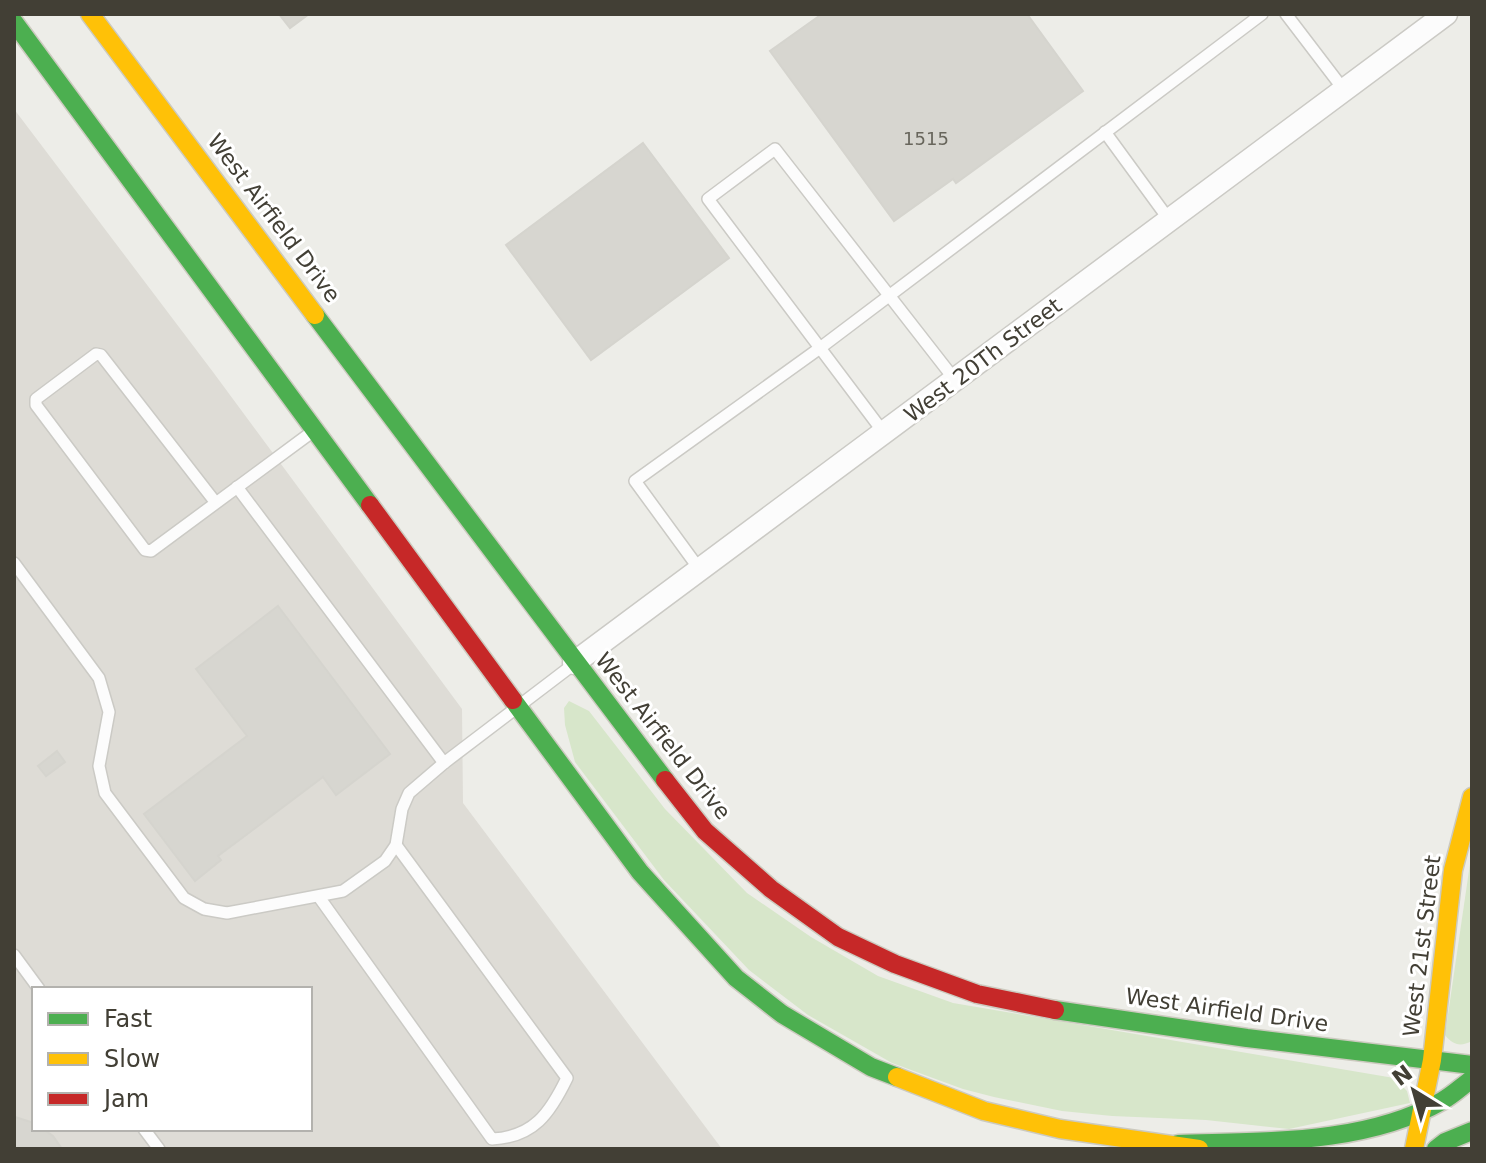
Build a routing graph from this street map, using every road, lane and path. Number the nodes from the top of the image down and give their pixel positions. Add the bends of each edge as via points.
1 (90, 14) edge
2 (1262, 14) edge
3 (1286, 14) edge
4 (1446, 14) edge
5 (14, 22) edge
6 (1344, 90) junction
7 (1105, 132) junction
8 (1170, 221) junction
9 (888, 296) junction
10 (820, 348) junction
11 (955, 380) junction
12 (315, 429) junction
13 (884, 433) junction
14 (237, 487) junction
15 (216, 503) junction
16 (14, 563) edge
17 (700, 570) junction
18 (574, 663) junction
19 (521, 706) junction
20 (444, 763) junction
21 (1472, 797) edge
22 (396, 845) junction
23 (319, 897) junction
24 (14, 955) edge
25 (38, 987) edge
26 (1432, 1060) junction
27 (1472, 1065) edge
28 (1472, 1079) edge
29 (1421, 1113) junction
30 (146, 1131) edge
31 (1470, 1134) edge
32 (491, 1144) edge
33 (1167, 1144) junction
34 (159, 1149) edge
35 (1199, 1149) edge
36 (1414, 1149) edge
37 (1436, 1149) edge

1 - 18 street, West Airfield Drive
2 - 7 lane
3 - 6 lane
4 - 6 street, West 20Th Street
5 - 12 street
6 - 8 street, West 20Th Street
7 - 8 lane
7 - 9 lane
8 - 11 street, West 20Th Street
9 - 10 lane
9 - 10 lane via 775,149 708,199
9 - 11 lane
10 - 13 lane
10 - 17 lane via 635,481
11 - 13 street, West 20Th Street
12 - 14 lane
12 - 19 street
13 - 17 street, West 20Th Street
14 - 15 lane
14 - 20 lane
15 - 15 lane via 151,551 145,550 36,399 101,355
16 - 23 lane via 99,678 109,712 99,766 105,793 184,898 227,913
17 - 18 street, West 20Th Street
18 - 19 lane, West 20Th Street
18 - 26 street, West Airfield Drive via 705,831 771,889 838,937 895,964 977,994 1052,1010
19 - 20 lane, West 20Th Street
19 - 33 street via 640,872 736,978 782,1014 871,1067 984,1111 1060,1129
20 - 22 lane, West 20Th Street via 409,793
21 - 26 street, West 21st Street via 1453,870
22 - 23 lane via 385,861 343,891
22 - 32 lane via 567,1078 554,1105 537,1123
23 - 32 lane
24 - 25 lane
26 - 27 street, West Airfield Drive
26 - 29 street, West 21st Street
28 - 29 street
29 - 33 street via 1390,1123 1272,1141
29 - 36 street, West 21st Street
30 - 34 lane
31 - 37 street
33 - 35 street

